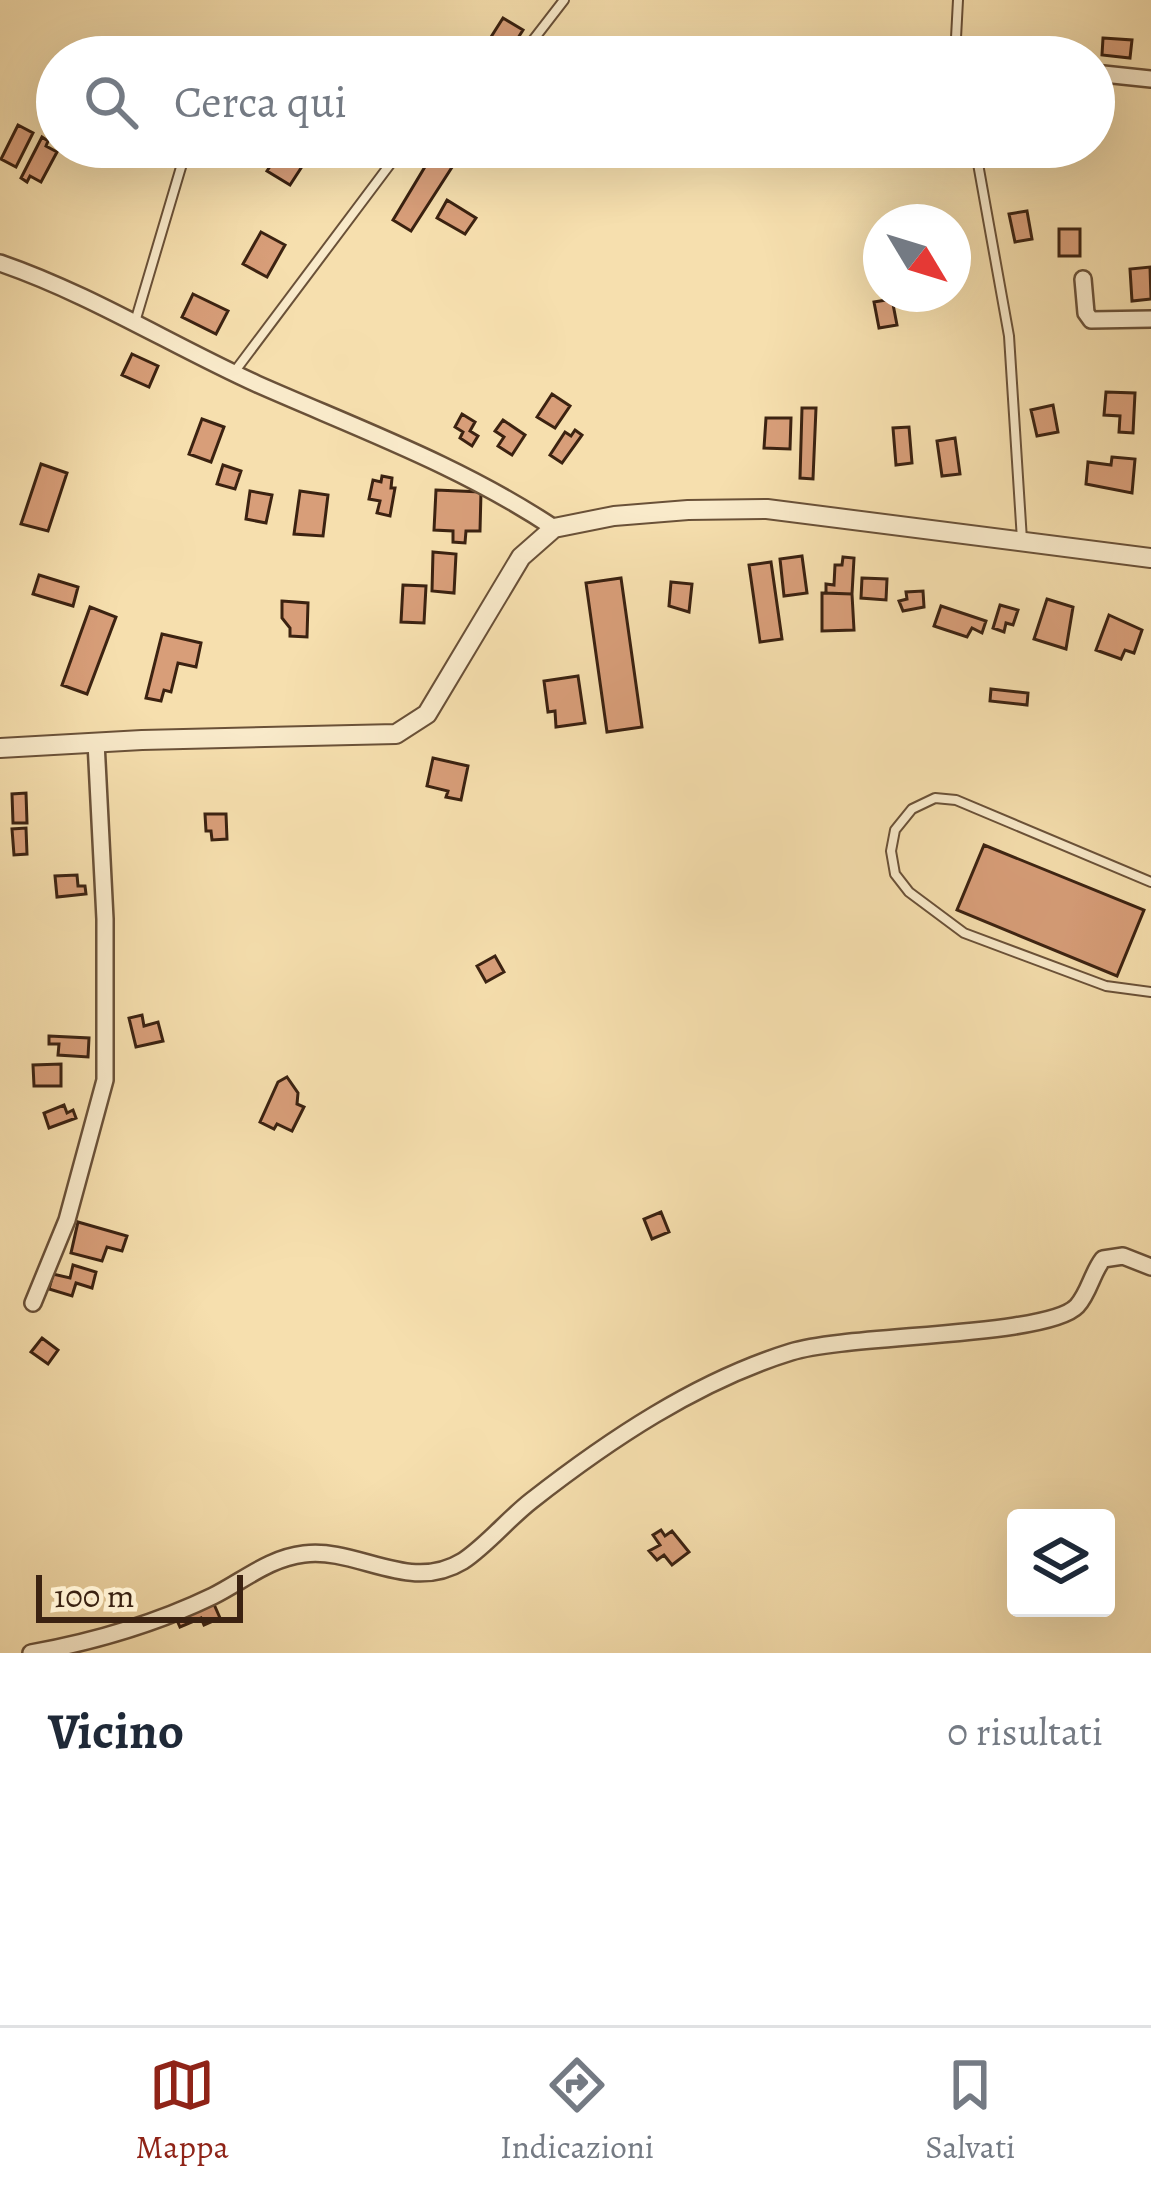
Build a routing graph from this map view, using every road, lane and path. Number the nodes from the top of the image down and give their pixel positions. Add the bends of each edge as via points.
1 (564, 0) edge
2 (958, 0) edge
3 (536, 36) edge
4 (957, 36) edge
5 (1115, 75) edge
6 (1151, 79) edge
7 (181, 168) edge
8 (387, 168) edge
9 (979, 168) edge
10 (0, 263) edge
11 (1083, 279) dead end
12 (1151, 319) edge
13 (135, 324) junction
14 (234, 372) junction
15 (554, 528) junction
16 (1022, 542) junction
17 (1151, 558) edge
18 (96, 742) junction
19 (0, 748) edge
20 (1151, 882) edge
21 (1151, 992) edge
22 (1151, 1267) edge
23 (33, 1303) dead end
24 (31, 1653) edge

1 - 3 lane
2 - 4 lane
5 - 6 street
7 - 13 lane
8 - 14 lane
9 - 16 lane via 1009,336
10 - 13 street
11 - 12 street via 1090,320
13 - 14 street
14 - 15 street via 396,441
15 - 16 street via 670,511 767,509
15 - 18 street via 520,557 427,714 409,730 386,737
16 - 17 street
18 - 19 street
18 - 23 street via 105,1079 62,1235
20 - 21 lane via 956,800 912,808 891,850 909,892 964,933 1106,986
22 - 24 street via 1123,1256 1103,1259 1082,1301 1060,1317 838,1341 721,1376 568,1472 461,1562 414,1573 337,1552 299,1554 142,1623

